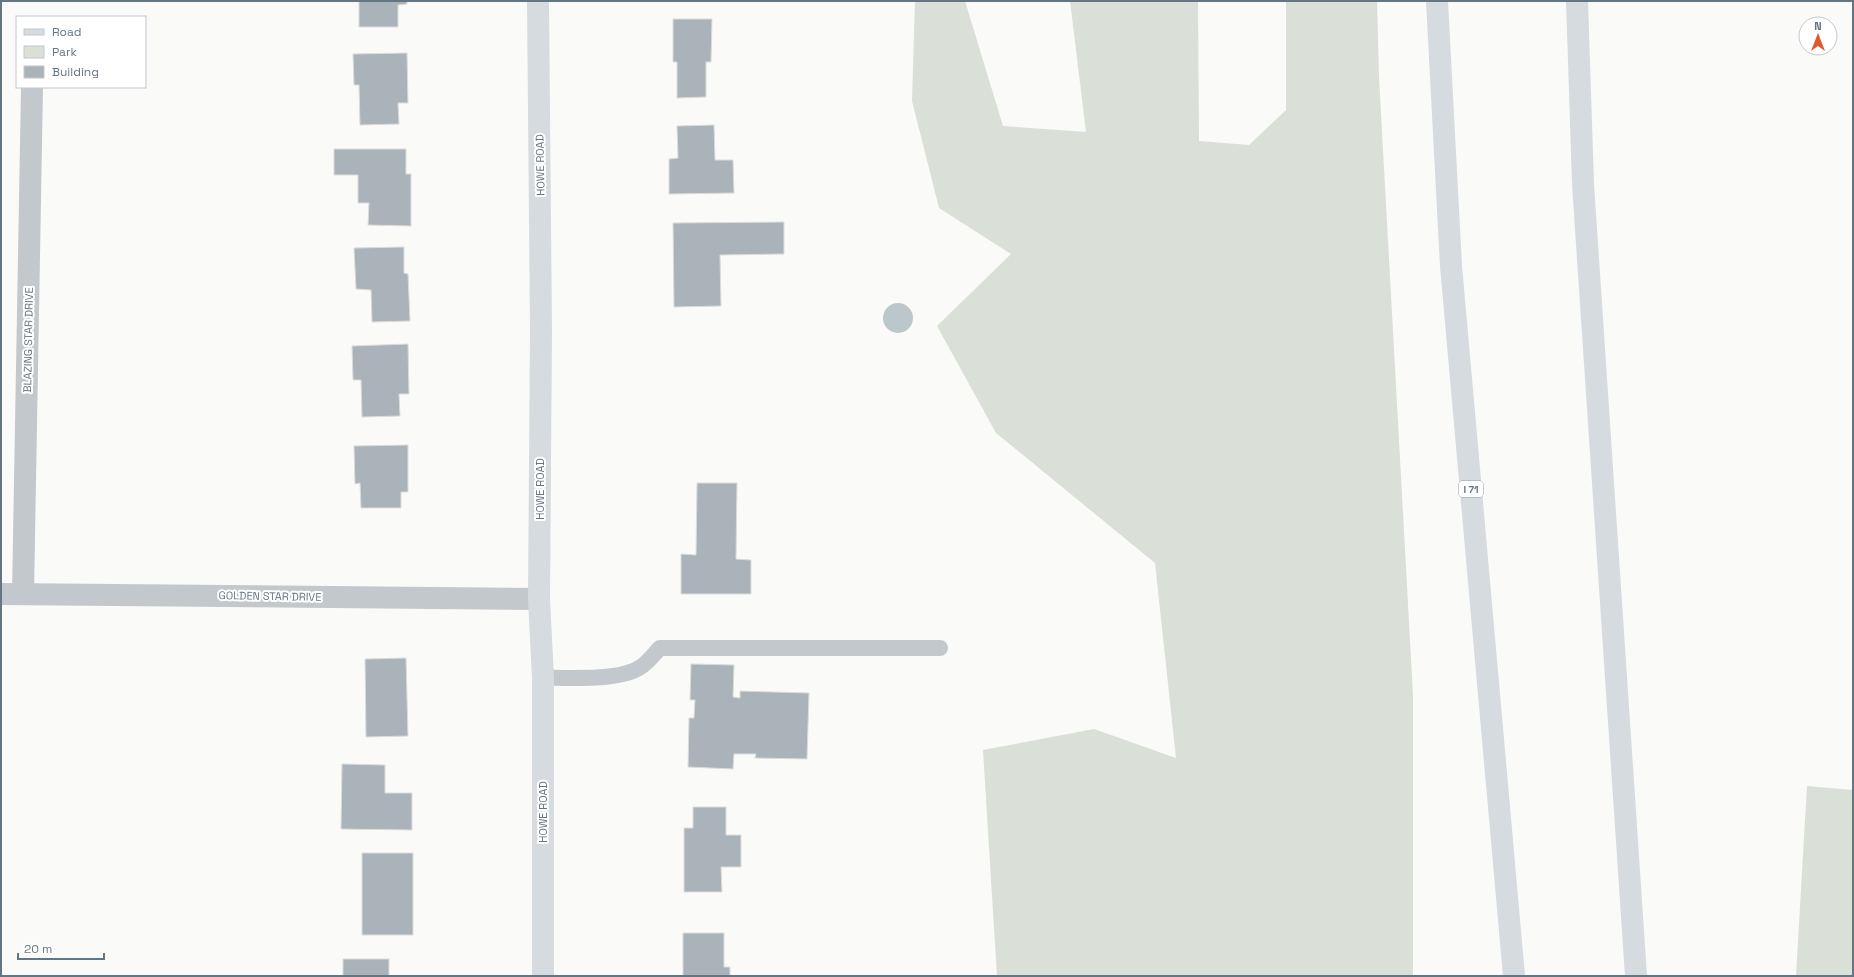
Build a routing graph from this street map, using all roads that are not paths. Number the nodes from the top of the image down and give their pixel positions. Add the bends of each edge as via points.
1 (538, 1) edge
2 (1437, 1) edge
3 (1577, 1) edge
4 (32, 88) edge
5 (1, 594) edge
6 (24, 594) junction
7 (539, 599) junction
8 (940, 648) dead end
9 (543, 678) junction
10 (544, 976) edge
11 (1514, 976) edge
12 (1636, 976) edge

1 - 7 main road, HOWE ROAD via 541,323
2 - 11 main road, I 71 via 1451,266
3 - 12 main road via 1583,184
4 - 6 street, BLAZING STAR DRIVE
5 - 6 street, GOLDEN STAR DRIVE
6 - 7 street, GOLDEN STAR DRIVE
7 - 9 main road, HOWE ROAD
8 - 9 lane via 660,648 642,666 628,674
9 - 10 main road, HOWE ROAD

